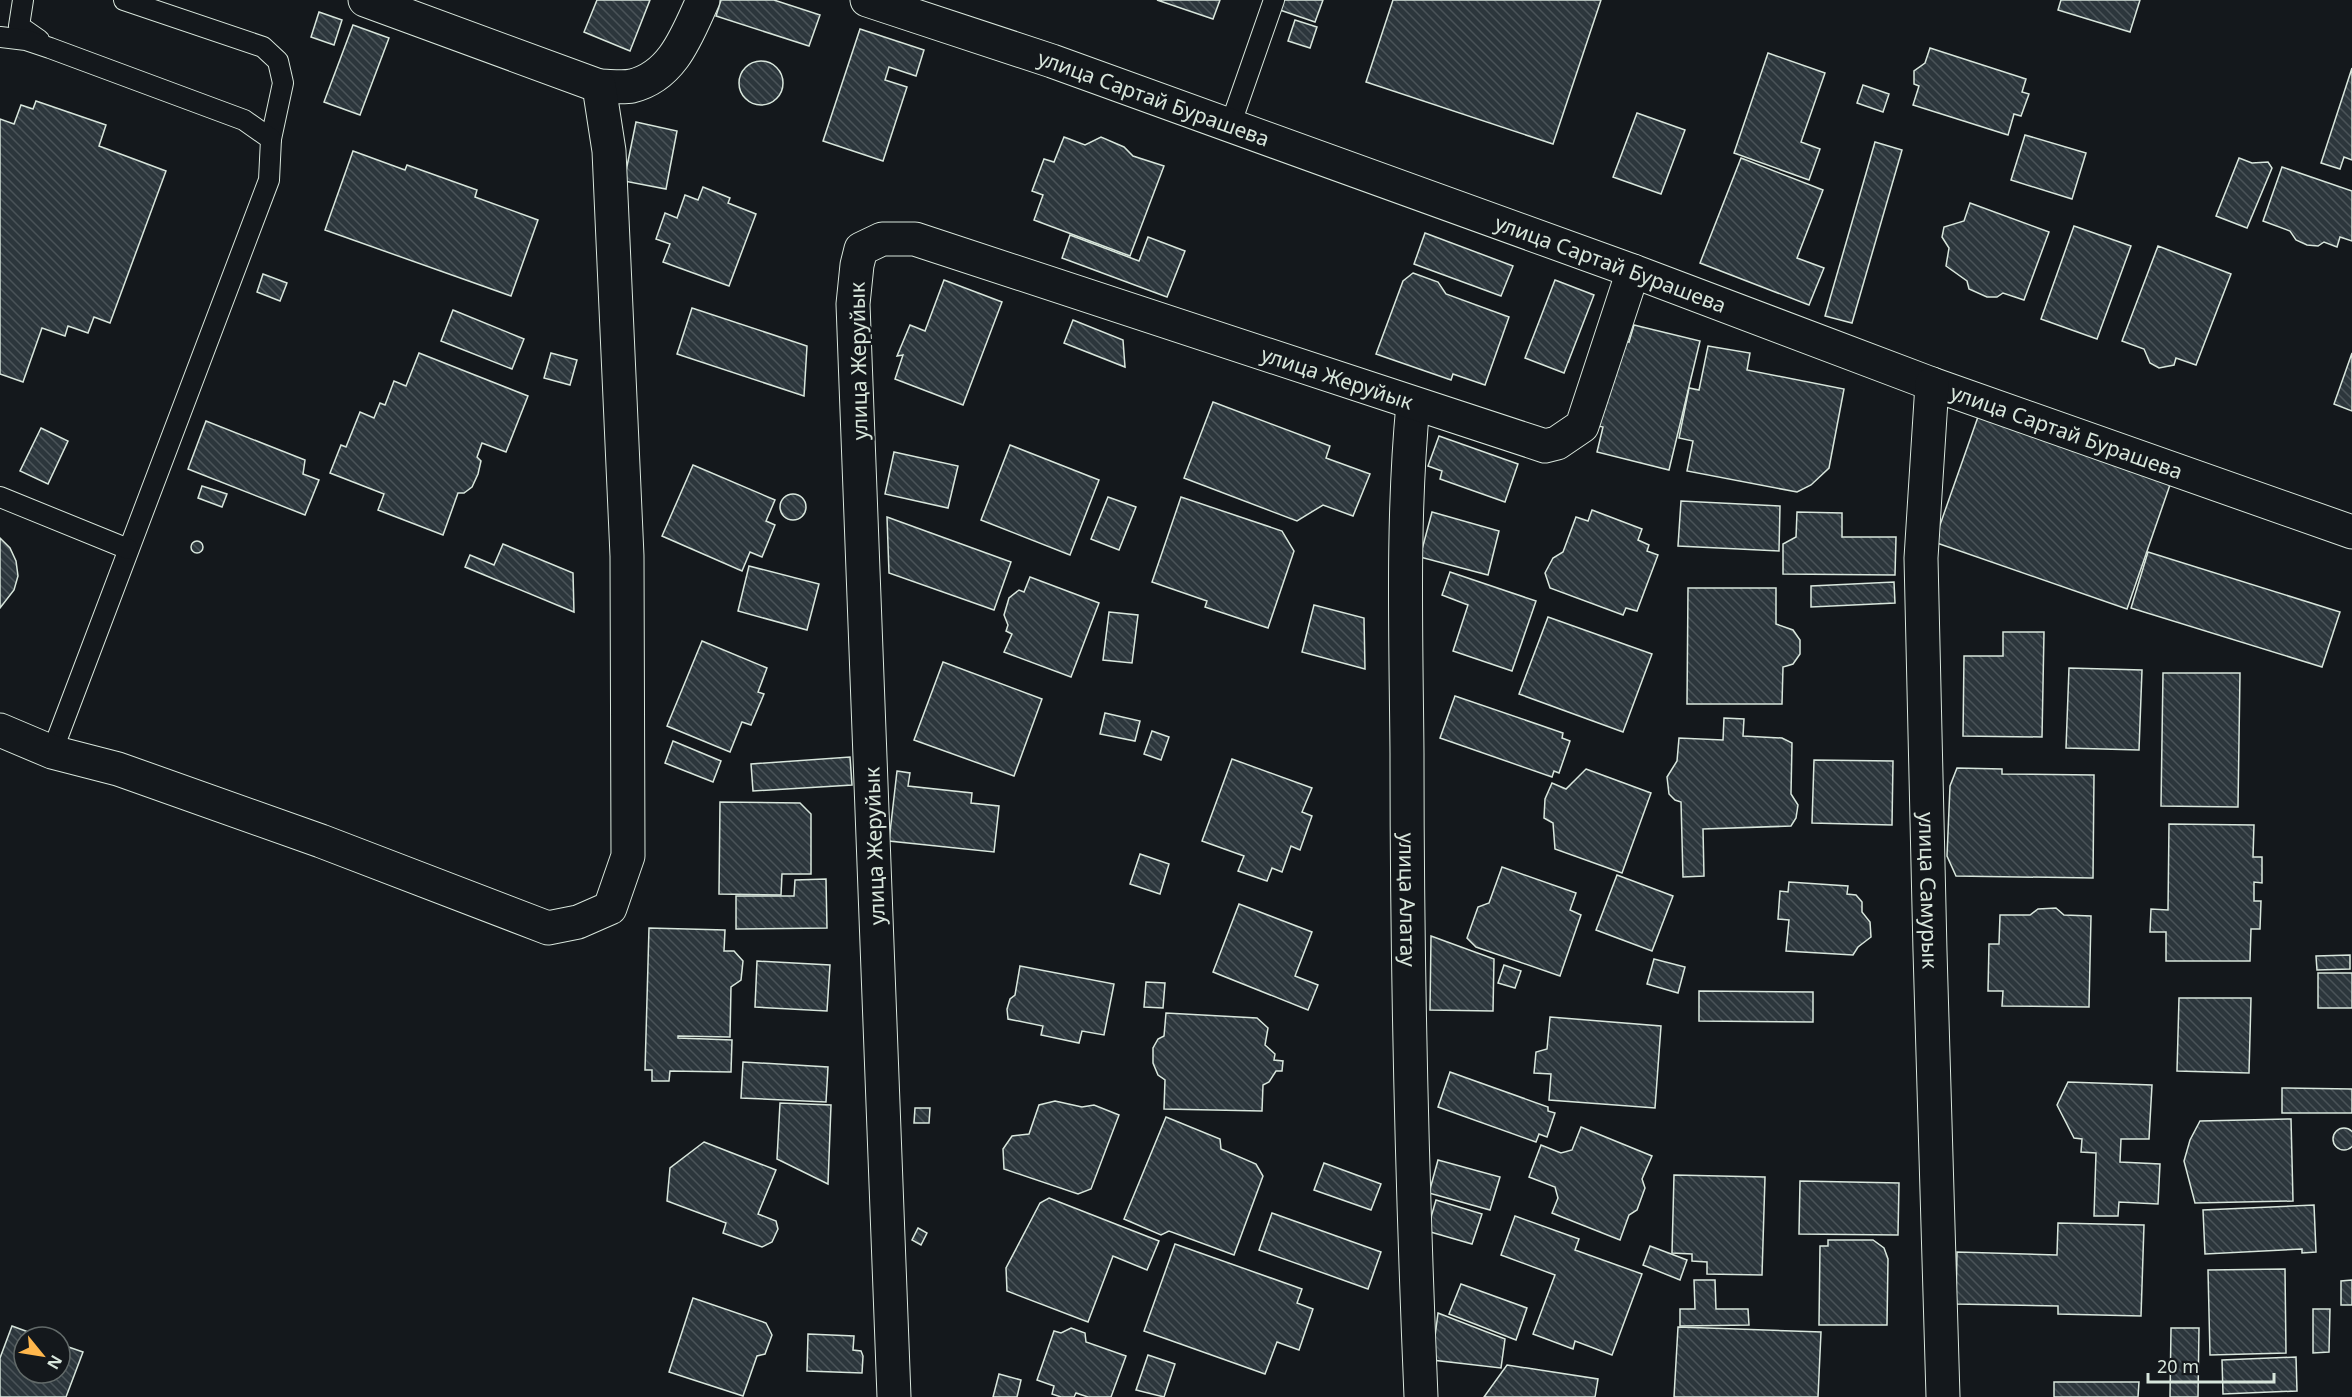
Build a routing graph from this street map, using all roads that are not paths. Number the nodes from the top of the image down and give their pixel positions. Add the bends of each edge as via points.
1 (22, 0) edge
2 (124, 0) edge
3 (365, 0) edge
4 (703, 0) edge
5 (867, 0) edge
6 (1274, 0) edge
7 (0, 38) edge
8 (50, 48) junction
9 (599, 86) junction
10 (1230, 126) junction
11 (271, 139) junction
12 (1633, 271) junction
13 (1932, 384) junction
14 (1413, 404) junction
15 (0, 497) edge
16 (2352, 532) edge
17 (128, 549) junction
18 (0, 730) edge
19 (52, 752) junction
20 (894, 1397) edge
21 (1421, 1397) edge
22 (1943, 1397) edge

1 - 8 lane via 19,26
2 - 11 lane via 263,47 278,61 283,82
3 - 9 street
4 - 9 street via 682,45 662,72 631,86
5 - 10 street, улица Сартай Бурашева via 1052,61
6 - 10 lane
7 - 8 lane via 26,40
8 - 11 lane via 244,120
9 - 19 street via 609,151 627,556 628,856 610,908 578,922 548,928 299,832 118,769
10 - 12 street, улица Сартай Бурашева
11 - 17 lane via 269,180
12 - 13 street, улица Сартай Бурашева
12 - 14 street, улица Жеруйык via 1582,426 1557,443 1545,446
13 - 16 street, улица Сартай Бурашева
13 - 22 street, улица Самурык via 1922,558
14 - 20 street, улица Жеруйык via 915,239 882,239 861,249 854,304
14 - 21 street, улица Алатау via 1406,478 1407,816 1413,1212
15 - 17 lane
17 - 19 lane
18 - 19 street

